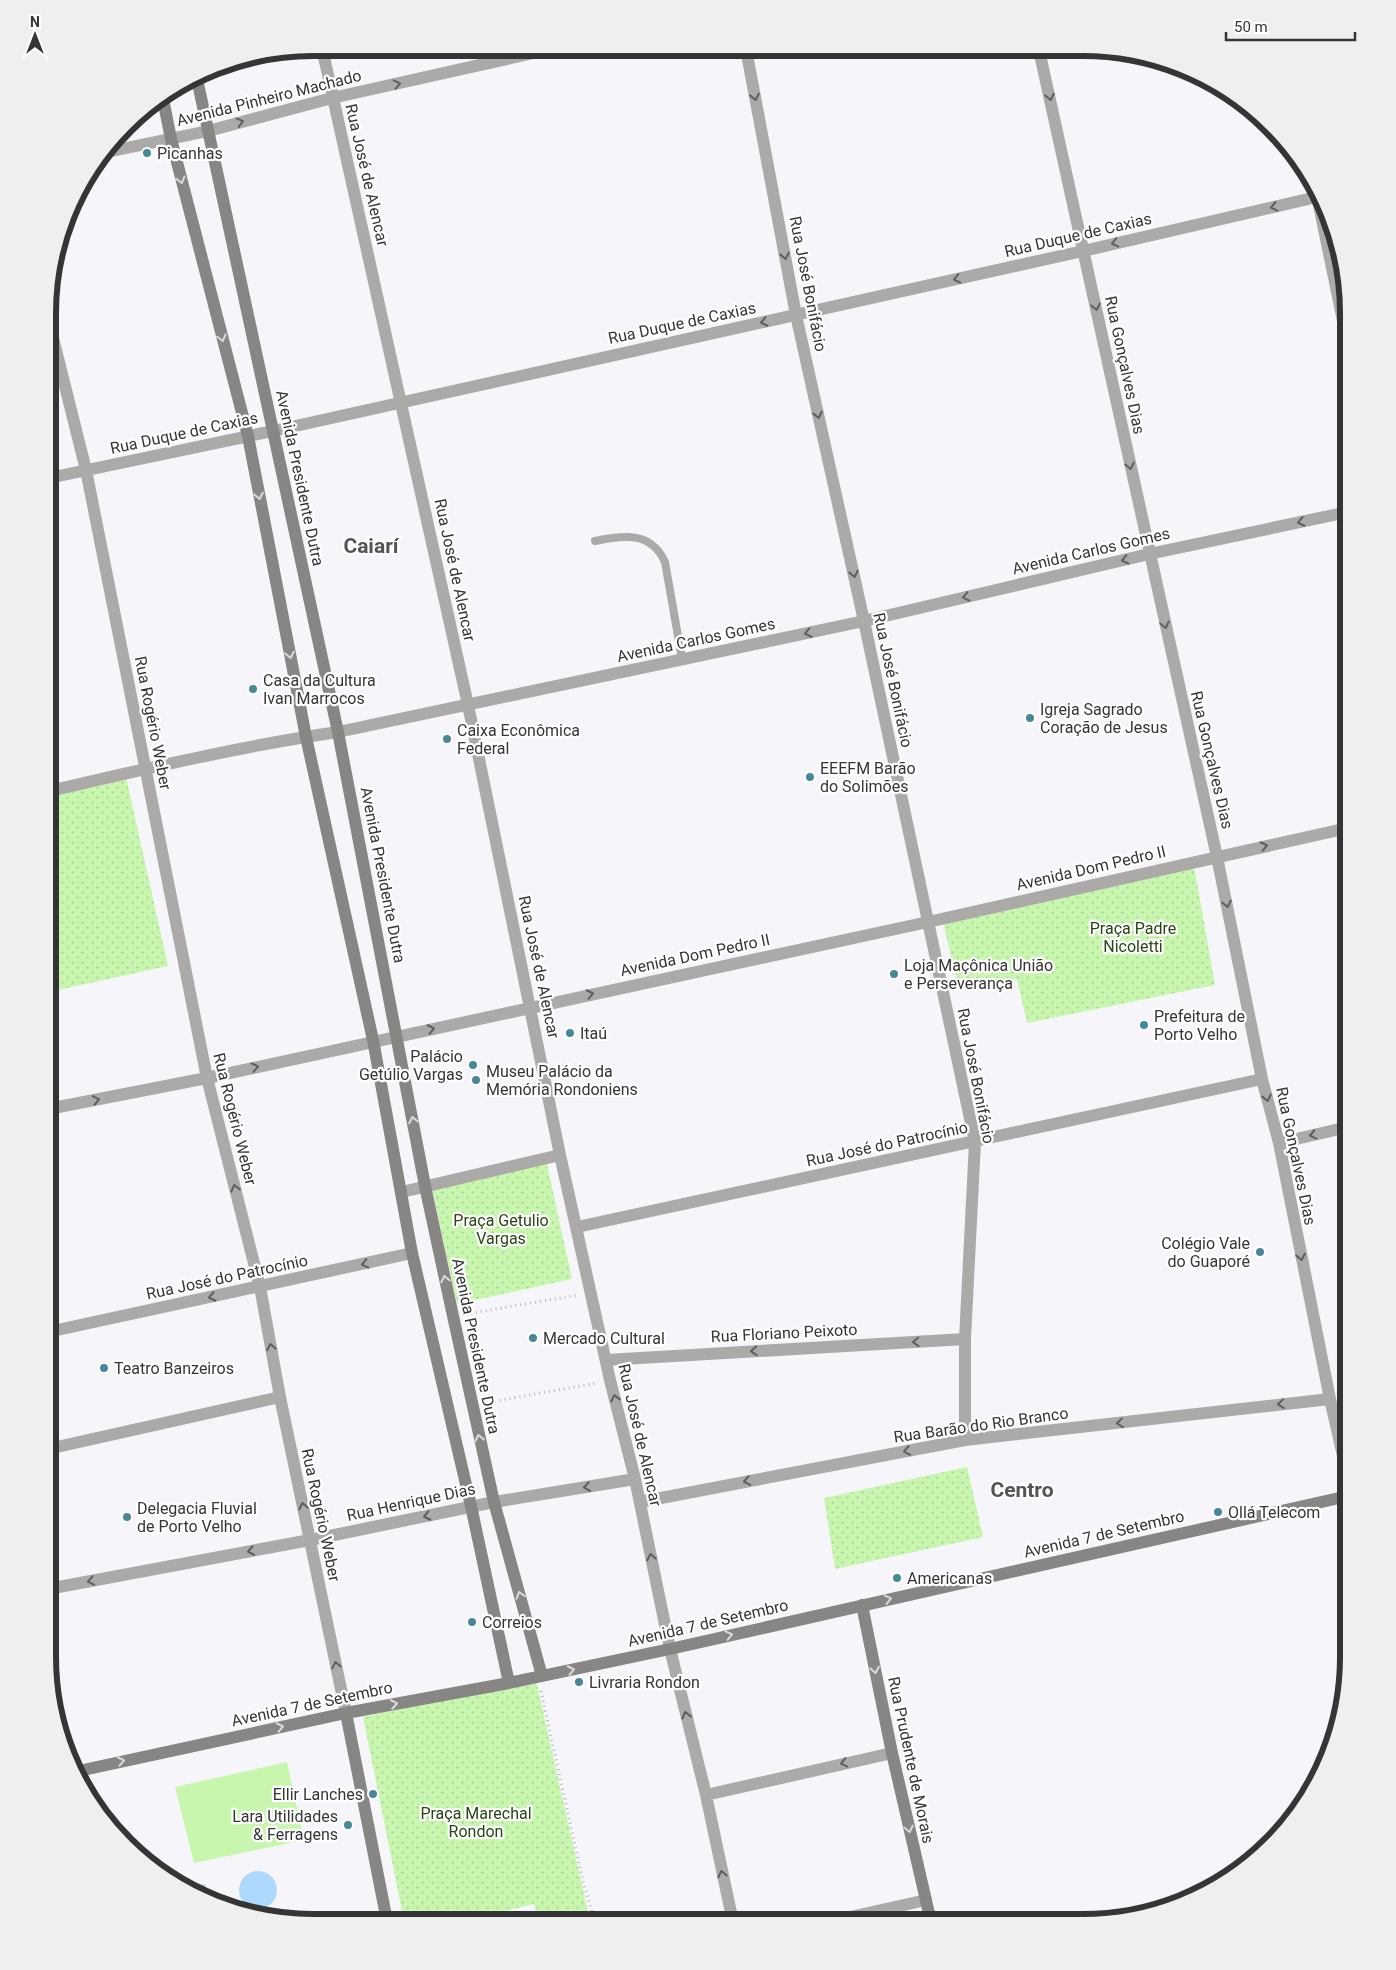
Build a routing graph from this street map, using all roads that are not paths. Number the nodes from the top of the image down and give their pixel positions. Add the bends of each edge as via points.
1 (324, 56) edge
2 (520, 56) edge
3 (747, 56) edge
4 (1040, 56) edge
5 (198, 84) edge
6 (332, 98) junction
7 (164, 104) edge
8 (208, 130) junction
9 (171, 139) junction
10 (115, 150) edge
11 (1311, 195) edge
12 (1325, 227) edge
13 (1083, 251) junction
14 (1339, 301) edge
15 (796, 315) junction
16 (56, 350) edge
17 (402, 402) junction
18 (273, 431) junction
19 (248, 436) junction
20 (86, 470) junction
21 (56, 477) edge
22 (1340, 514) edge
23 (595, 541) dead end
24 (1149, 554) junction
25 (864, 621) junction
26 (682, 659) junction
27 (468, 705) junction
28 (338, 732) junction
29 (306, 736) junction
30 (145, 769) junction
31 (56, 789) edge
32 (1340, 830) edge
33 (1217, 857) junction
34 (928, 922) junction
35 (531, 1007) junction
36 (398, 1036) junction
37 (373, 1040) junction
38 (207, 1078) junction
39 (1262, 1079) junction
40 (56, 1107) edge
41 (1340, 1129) edge
42 (975, 1142) junction
43 (1278, 1143) junction
44 (560, 1155) junction
45 (426, 1186) junction
46 (402, 1192) junction
47 (577, 1227) junction
48 (412, 1253) junction
49 (260, 1287) junction
50 (56, 1330) edge
51 (965, 1339) junction
52 (606, 1360) junction
53 (280, 1397) junction
54 (1330, 1399) junction
55 (965, 1440) junction
56 (1340, 1443) edge
57 (56, 1447) edge
58 (635, 1479) junction
59 (1340, 1498) edge
60 (494, 1502) junction
61 (640, 1502) junction
62 (471, 1506) junction
63 (310, 1540) junction
64 (56, 1588) edge
65 (862, 1605) junction
66 (670, 1649) junction
67 (540, 1676) junction
68 (509, 1683) junction
69 (346, 1713) junction
70 (892, 1752) junction
71 (83, 1770) edge
72 (706, 1795) junction
73 (926, 1900) junction
74 (386, 1914) edge
75 (730, 1914) edge
76 (864, 1914) edge
77 (929, 1914) edge

1 - 6 street, Rua José de Alencar
6 -> 2 street, Avenida Pinheiro Machado
3 -> 15 street, Rua José Bonifácio
4 -> 13 street, Rua Gonçalves Dias
5 - 8 street, Avenida Presidente Dutra
8 -> 6 street, Avenida Pinheiro Machado
6 - 17 street, Rua José de Alencar
7 - 9 street
8 - 9 street, Avenida Pinheiro Machado
8 - 18 street, Avenida Presidente Dutra
9 - 10 street, Avenida Pinheiro Machado
9 -> 19 street
11 -> 13 street, Rua Duque de Caxias
12 - 14 street
13 -> 15 street, Rua Duque de Caxias
13 -> 24 street, Rua Gonçalves Dias
15 -> 17 street, Rua Duque de Caxias
15 -> 25 street, Rua José Bonifácio
16 - 20 street, Rua Rogério Weber
17 - 18 street, Rua Duque de Caxias
17 - 27 street, Rua José de Alencar
18 - 19 street, Rua Duque de Caxias
18 - 28 street, Avenida Presidente Dutra
19 - 20 street, Rua Duque de Caxias
19 -> 29 street
20 - 21 street, Rua Duque de Caxias
20 - 30 street, Rua Rogério Weber
22 -> 24 street, Avenida Carlos Gomes
23 - 26 lane via 633,536 661,552
24 -> 25 street, Avenida Carlos Gomes
24 -> 33 street, Rua Gonçalves Dias
25 -> 26 street, Avenida Carlos Gomes
25 - 34 street, Rua José Bonifácio
26 - 27 street, Avenida Carlos Gomes
27 - 28 street, Avenida Carlos Gomes
27 - 35 street, Rua José de Alencar
28 - 29 street, Avenida Carlos Gomes
28 - 36 street, Avenida Presidente Dutra
29 - 30 street, Avenida Carlos Gomes
29 - 37 street
30 - 31 street, Avenida Carlos Gomes
30 - 38 street, Rua Rogério Weber
33 -> 32 street, Avenida Dom Pedro II
33 - 34 street, Avenida Dom Pedro II
33 -> 39 street, Rua Gonçalves Dias
35 -> 34 street, Avenida Dom Pedro II
34 - 42 street, Rua José Bonifácio
36 -> 35 street, Avenida Dom Pedro II
35 - 44 street, Rua José de Alencar
36 - 37 street, Avenida Dom Pedro II
45 -> 36 street, Avenida Presidente Dutra
38 -> 37 street, Avenida Dom Pedro II
37 - 46 street
40 -> 38 street, Avenida Dom Pedro II
49 -> 38 street, Rua Rogério Weber
39 - 42 street, Rua José do Patrocínio
39 -> 43 street, Rua Gonçalves Dias
41 -> 43 street
42 - 47 street, Rua José do Patrocínio
42 - 51 street, Rua José Bonifácio
43 -> 54 street, Rua Gonçalves Dias
44 - 45 street
44 - 47 street, Rua José de Alencar
45 - 46 street
60 -> 45 street, Avenida Presidente Dutra
46 - 48 street
47 - 52 street, Rua José de Alencar
48 -> 49 street, Rua José do Patrocínio
48 - 62 street
49 -> 50 street, Rua José do Patrocínio
53 -> 49 street, Rua Rogério Weber
51 -> 52 street, Rua Floriano Peixoto
51 - 55 street, Rua José Bonifácio
58 -> 52 street, Rua José de Alencar
53 - 57 street
63 -> 53 street, Rua Rogério Weber
54 -> 55 street, Rua Barão do Rio Branco
54 - 56 street, Rua Gonçalves Dias
55 -> 61 street, Rua Barão do Rio Branco
58 -> 60 street, Rua Henrique Dias
58 - 61 street, Rua José de Alencar
65 -> 59 street, Avenida 7 de Setembro
60 - 62 street, Rua Henrique Dias
67 -> 60 street, Avenida Presidente Dutra
66 -> 61 street, Rua José de Alencar
62 -> 63 street, Rua Henrique Dias
62 - 68 street
63 -> 64 street, Rua Henrique Dias
69 -> 63 street, Rua Rogério Weber
66 -> 65 street, Avenida 7 de Setembro
65 -> 70 street, Rua Prudente de Morais
67 -> 66 street, Avenida 7 de Setembro
72 -> 66 street, Rua José de Alencar
67 - 68 street, Avenida 7 de Setembro
69 -> 68 street, Avenida 7 de Setembro
71 -> 69 street, Avenida 7 de Setembro
69 - 74 street, Rua Rogério Weber
70 -> 72 street
70 -> 73 street, Rua Prudente de Morais
75 -> 72 street, Rua José de Alencar
73 - 76 street
73 - 77 street, Rua Prudente de Morais

